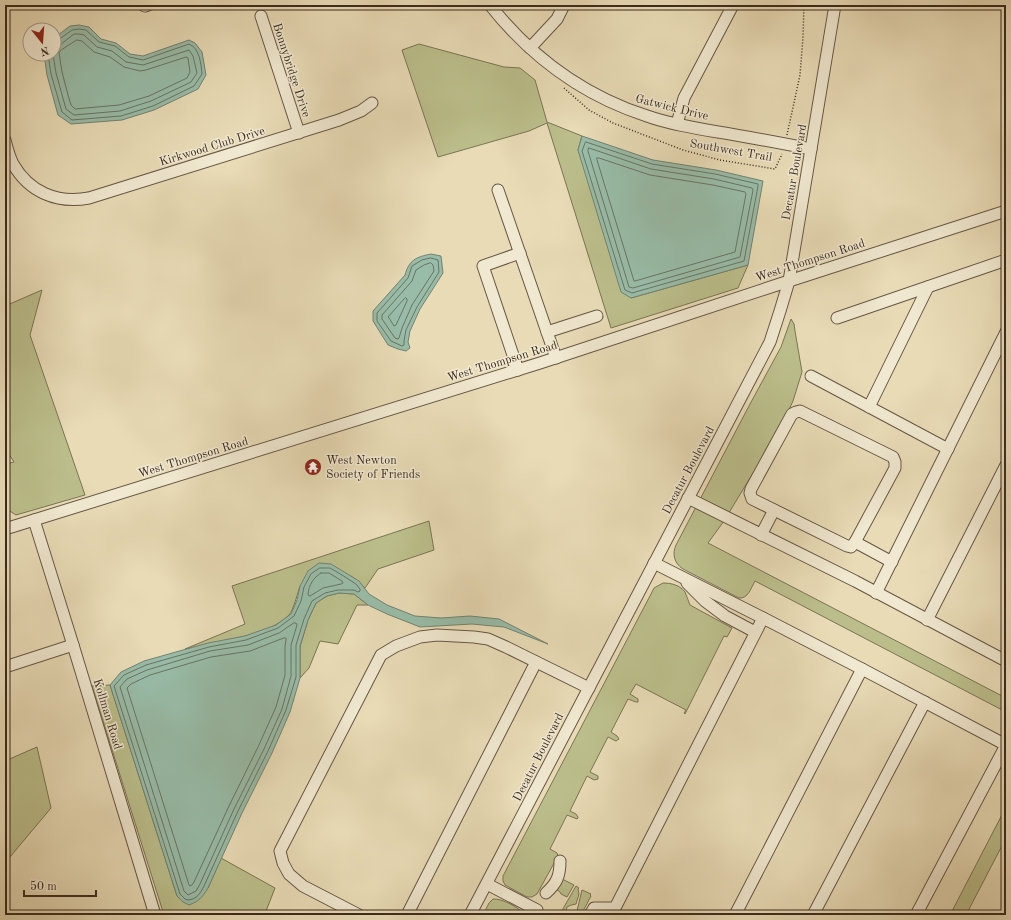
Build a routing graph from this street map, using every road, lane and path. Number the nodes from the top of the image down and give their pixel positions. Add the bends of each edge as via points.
1 (143, 5) edge
2 (148, 5) edge
3 (490, 5) edge
4 (564, 5) edge
5 (733, 5) edge
6 (804, 5) edge
7 (835, 5) edge
8 (261, 16) dead end
9 (530, 48) junction
10 (559, 84) dead end
11 (372, 103) dead end
12 (677, 124) junction
13 (299, 133) junction
14 (5, 140) edge
15 (786, 144) junction
16 (811, 149) junction
17 (498, 190) dead end
18 (1006, 211) edge
19 (520, 253) junction
20 (1006, 260) edge
21 (789, 281) junction
22 (928, 287) junction
23 (597, 316) dead end
24 (837, 318) dead end
25 (547, 332) junction
26 (1006, 332) edge
27 (556, 358) junction
28 (518, 370) junction
29 (811, 376) dead end
30 (869, 407) junction
31 (948, 449) junction
32 (1006, 465) edge
33 (688, 498) junction
34 (774, 510) junction
35 (34, 520) junction
36 (5, 529) edge
37 (761, 534) junction
38 (855, 542) junction
39 (892, 562) junction
40 (654, 563) junction
41 (679, 576) junction
42 (876, 593) junction
43 (763, 618) junction
44 (927, 620) junction
45 (755, 632) junction
46 (73, 645) junction
47 (1006, 661) edge
48 (536, 662) junction
49 (5, 667) edge
50 (862, 669) junction
51 (589, 688) junction
52 (925, 702) junction
53 (1006, 745) edge
54 (487, 884) junction
55 (537, 910) dead end
56 (155, 915) edge
57 (359, 915) edge
58 (407, 915) edge
59 (470, 915) edge
60 (590, 915) edge
61 (735, 915) edge
62 (813, 915) edge
63 (916, 915) edge

1 - 2 street
3 - 9 street, Gatwick Drive
4 - 9 street via 557,19
5 - 12 street via 684,98
6 - 15 path, Southwest Trail via 800,75
7 - 16 street, Decatur Boulevard
8 - 13 street, Bonnybridge Drive
9 - 12 street, Gatwick Drive via 561,73 594,94 628,110
10 - 15 path, Southwest Trail via 589,110 601,116 683,150 720,160 775,169
11 - 13 street, Kirkwood Club Drive via 361,111
12 - 15 street, Gatwick Drive
13 - 14 street, Kirkwood Club Drive via 77,200 56,198 33,188 19,174
15 - 16 street, Gatwick Drive
16 - 21 street, Decatur Boulevard
17 - 19 street
18 - 21 street, West Thompson Road
19 - 25 street
19 - 28 street via 483,266
20 - 22 street
21 - 27 street, West Thompson Road
21 - 33 street, Decatur Boulevard via 765,351
22 - 24 street
22 - 30 street
23 - 25 street
25 - 27 street
26 - 31 street
27 - 28 street, West Thompson Road
28 - 35 street, West Thompson Road
29 - 30 street
30 - 31 street
31 - 39 street
32 - 44 street
33 - 37 street
33 - 40 street, Decatur Boulevard
34 - 37 street
34 - 38 street via 847,546 851,547
34 - 38 street via 752,499 751,489 792,414 800,411 894,457 895,468
35 - 36 street, West Thompson Road
35 - 46 street, Kollman Road
37 - 42 street
38 - 39 street
39 - 42 street
40 - 41 street
40 - 51 street, Decatur Boulevard
41 - 43 street
41 - 45 street via 725,616
42 - 44 street
43 - 45 street
43 - 50 street
44 - 47 street
45 - 60 street via 615,908 594,908
46 - 49 street
46 - 56 street, Kollman Road
48 - 51 street
48 - 57 street via 488,639 454,635 420,637 381,654 280,851 289,874 303,886
48 - 58 street
50 - 52 street
50 - 61 street
51 - 54 street, Decatur Boulevard
52 - 53 street
52 - 62 street
53 - 63 street
54 - 55 street
54 - 59 street, Decatur Boulevard

